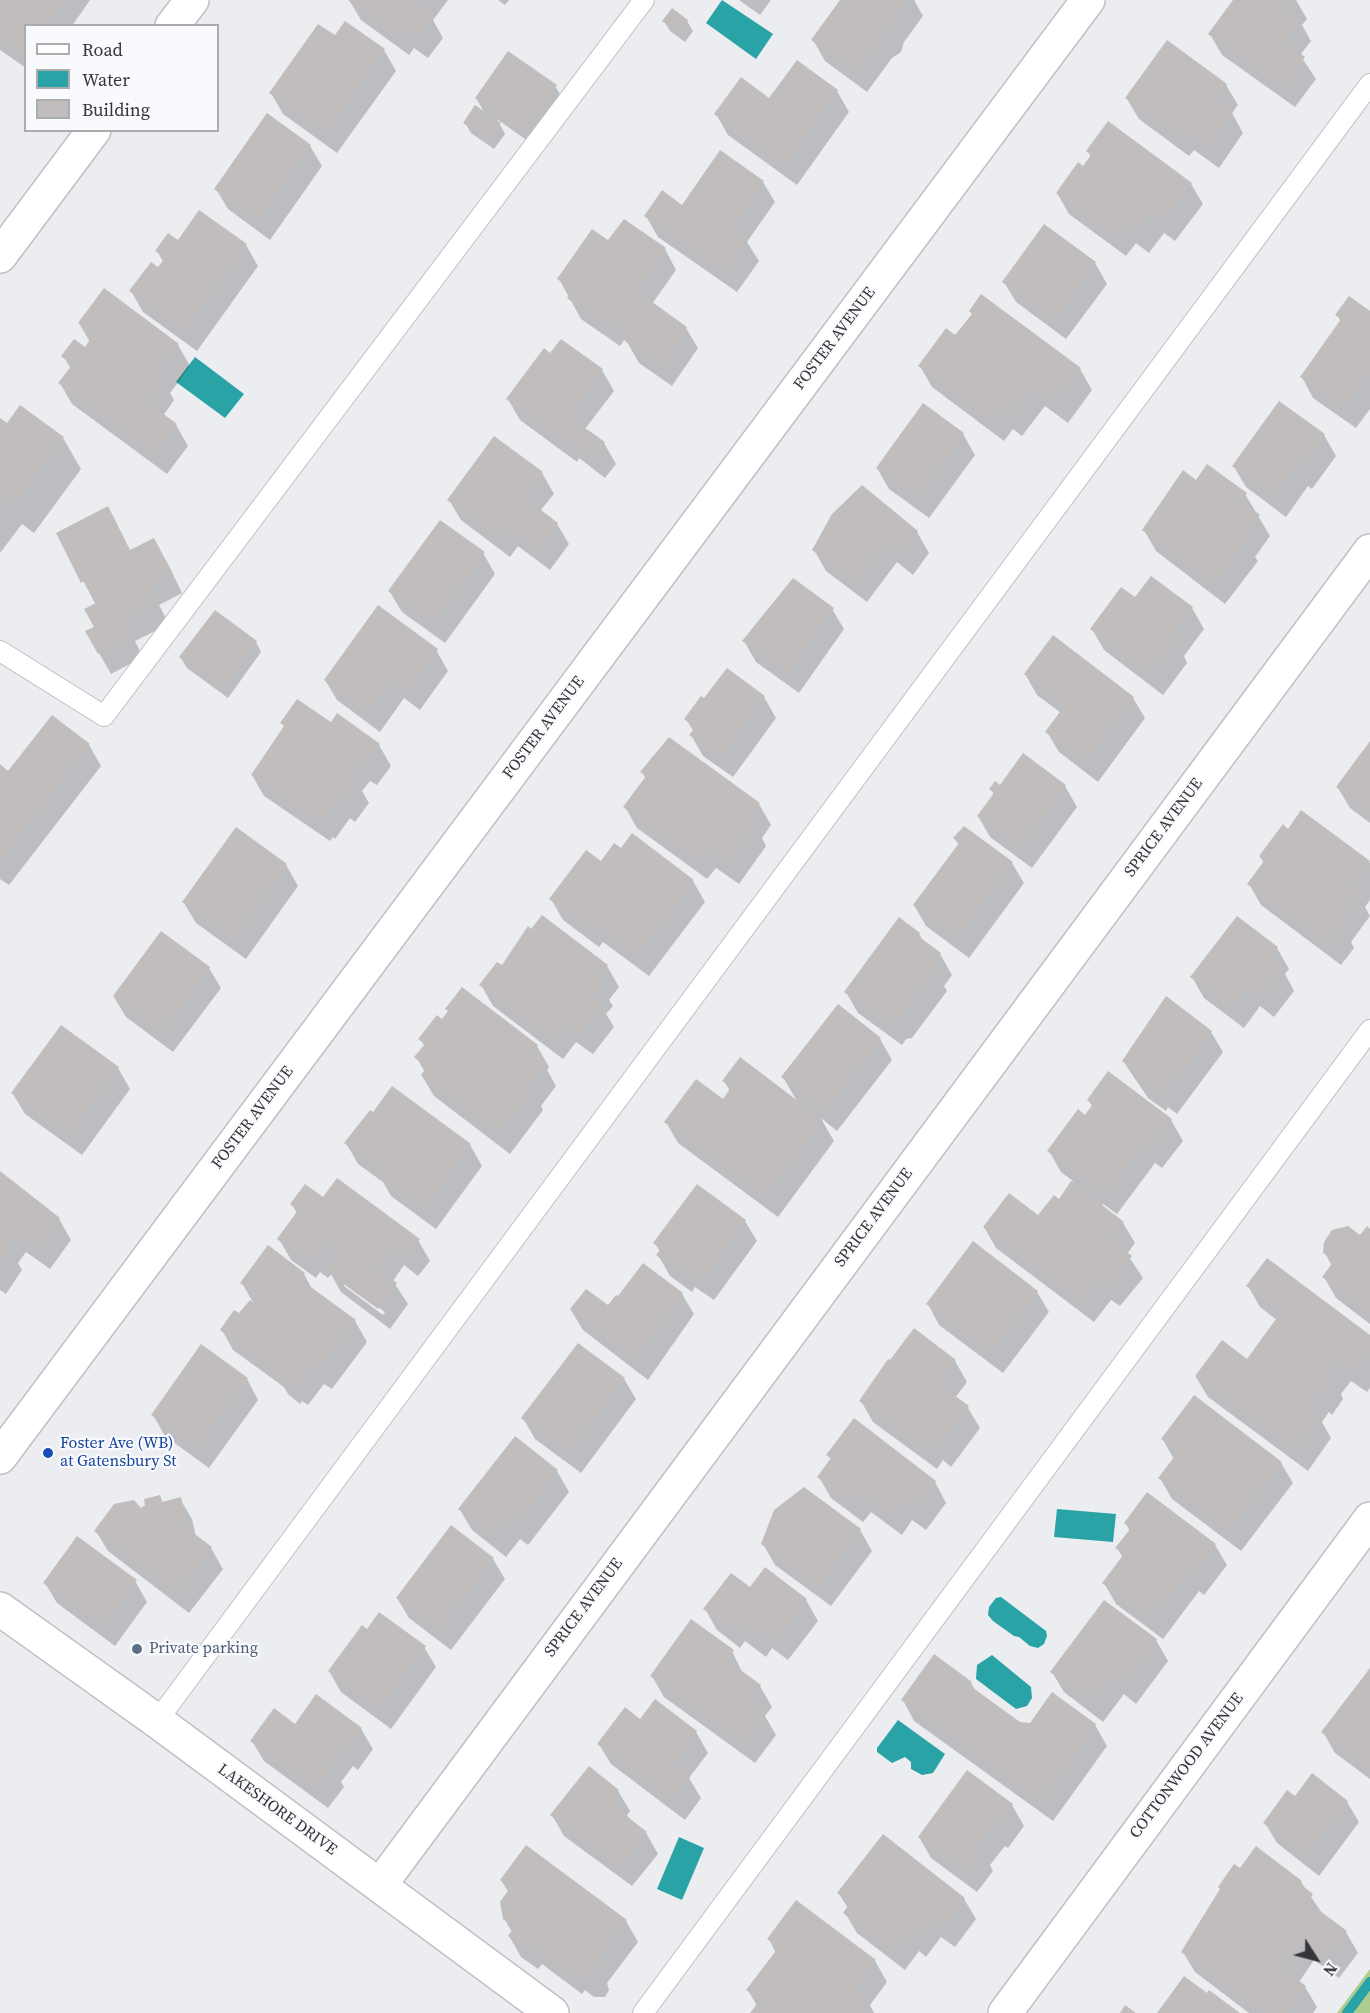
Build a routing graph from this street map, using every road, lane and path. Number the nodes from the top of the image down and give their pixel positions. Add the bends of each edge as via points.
1 (192, 0) edge
2 (644, 0) edge
3 (1088, 0) edge
4 (174, 24) edge
5 (1370, 84) edge
6 (93, 132) edge
7 (0, 256) edge
8 (1370, 551) edge
9 (0, 651) edge
10 (1370, 1030) edge
11 (0, 1457) edge
12 (1370, 1519) edge
13 (0, 1609) edge
14 (156, 1721) junction
15 (380, 1885) junction
16 (552, 2013) edge
17 (643, 2013) edge
18 (1005, 2013) edge

1 - 4 street
2 - 9 lane via 104,716
3 - 11 street, FOSTER AVENUE
5 - 14 lane
6 - 7 street
8 - 15 street, SPRICE AVENUE
10 - 17 lane
12 - 18 street, COTTONWOOD AVENUE
13 - 14 street, LAKESHORE DRIVE
14 - 15 street, LAKESHORE DRIVE
15 - 16 street, LAKESHORE DRIVE

